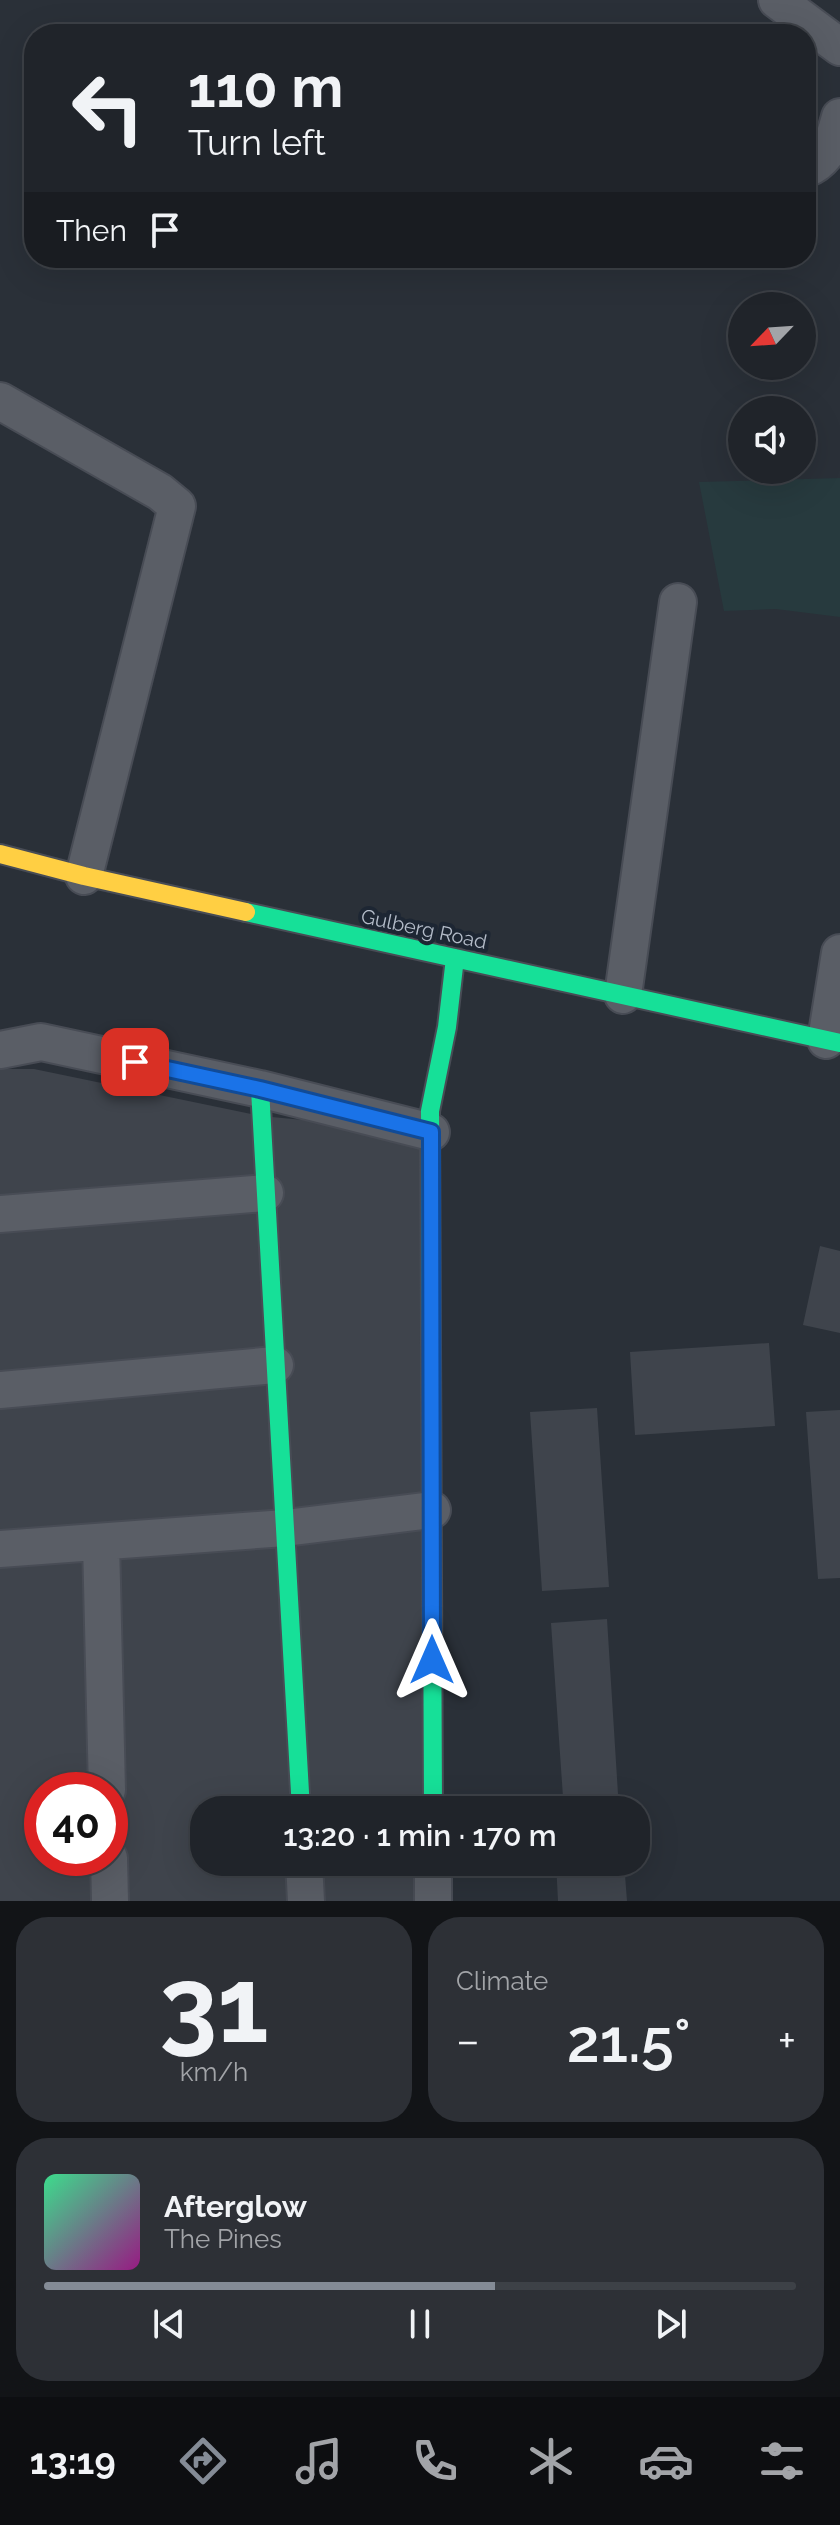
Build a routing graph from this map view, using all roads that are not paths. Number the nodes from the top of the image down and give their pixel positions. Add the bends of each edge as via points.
1 (777, 0) edge
2 (809, 24) edge
3 (816, 29) edge
4 (840, 47) edge
5 (840, 117) edge
6 (816, 165) edge
7 (0, 401) edge
8 (678, 602) dead end
9 (0, 854) edge
10 (84, 876) junction
11 (840, 953) edge
12 (455, 958) junction
13 (623, 995) junction
14 (833, 1042) edge
15 (0, 1050) edge
16 (260, 1089) junction
17 (430, 1121) junction
18 (265, 1193) junction
19 (0, 1214) edge
20 (275, 1365) junction
21 (0, 1390) edge
22 (432, 1510) junction
23 (285, 1528) junction
24 (101, 1542) junction
25 (0, 1549) edge
26 (107, 1772) edge
27 (300, 1796) edge
28 (433, 1796) edge
29 (109, 1876) edge
30 (305, 1876) edge
31 (433, 1876) edge
32 (110, 1901) edge
33 (306, 1901) edge
34 (433, 1901) edge

1 - 2 street
3 - 4 street
5 - 6 street via 832,146
7 - 10 street via 177,506
8 - 13 street
9 - 10 street, Gulberg Road
10 - 12 street, Gulberg Road
11 - 14 street
12 - 13 street, Gulberg Road
12 - 17 street
13 - 14 street, Gulberg Road
15 - 16 street via 41,1042
16 - 17 street
16 - 18 street
17 - 22 street
18 - 19 street
18 - 20 street
20 - 21 street
20 - 23 street
22 - 23 street
22 - 28 street
23 - 24 street
23 - 27 street
24 - 25 street
24 - 26 street
29 - 32 street
30 - 33 street
31 - 34 street

